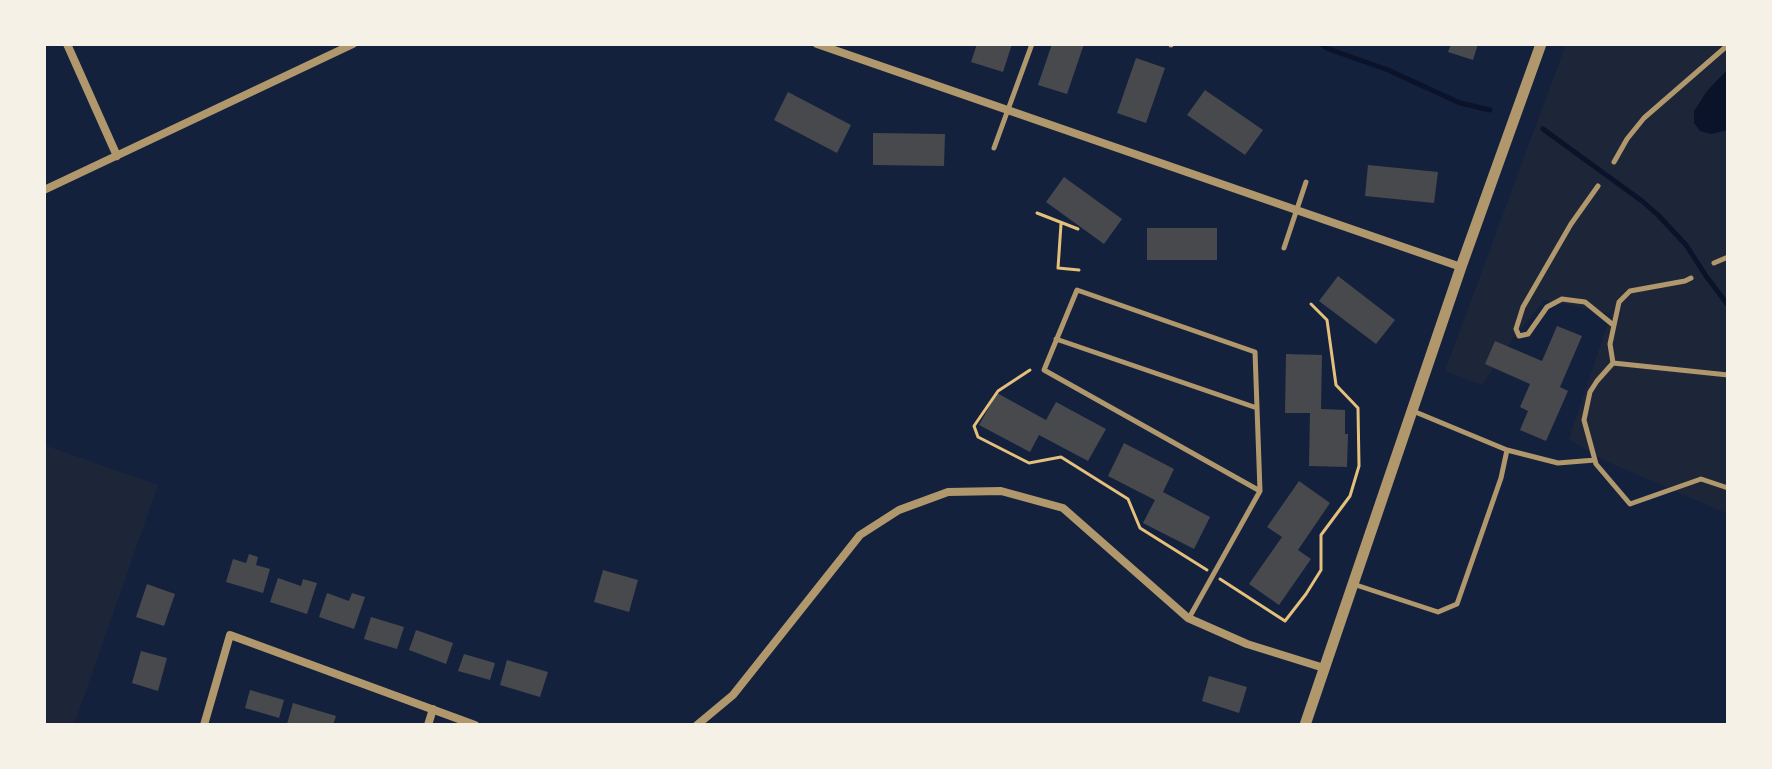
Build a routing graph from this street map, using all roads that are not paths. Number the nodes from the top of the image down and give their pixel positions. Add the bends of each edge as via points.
1 (67, 44) edge
2 (353, 44) edge
3 (817, 44) edge
4 (1032, 44) edge
5 (1541, 44) edge
6 (1728, 45) edge
7 (1008, 110) junction
8 (994, 148) dead end
9 (117, 156) junction
10 (1614, 162) dead end
11 (1306, 182) dead end
12 (1598, 186) dead end
13 (44, 190) edge
14 (1297, 210) junction
15 (1284, 248) dead end
16 (1728, 257) edge
17 (1714, 263) dead end
18 (1461, 267) junction
19 (1691, 278) dead end
20 (1612, 324) junction
21 (1056, 339) junction
22 (1613, 363) junction
23 (1728, 375) edge
24 (1257, 408) junction
25 (1412, 411) junction
26 (1507, 450) junction
27 (1595, 460) junction
28 (1728, 488) edge
29 (1260, 491) junction
30 (1353, 584) junction
31 (1188, 618) junction
32 (1324, 668) junction
33 (433, 709) junction
34 (204, 725) edge
35 (428, 725) edge
36 (475, 725) edge
37 (697, 725) edge
38 (1305, 725) edge

1 - 9 street
2 - 9 street
3 - 7 street
4 - 7 lane
5 - 18 street
6 - 10 lane via 1644,118
7 - 8 lane
7 - 14 street
9 - 13 street
11 - 14 lane
12 - 20 lane via 1523,307 1516,329 1519,336 1528,334 1547,307 1562,299 1585,302
14 - 15 lane
14 - 18 street
16 - 17 lane
18 - 25 street
19 - 20 lane via 1630,291 1619,302
20 - 22 lane
21 - 24 lane
21 - 24 lane via 1077,290 1255,352
21 - 29 lane via 1044,370
22 - 23 lane
22 - 27 lane via 1590,392 1584,420
24 - 29 lane
25 - 26 lane
25 - 30 street
26 - 27 lane via 1558,463
26 - 30 lane via 1457,604 1438,612
27 - 28 lane via 1630,504 1701,479
29 - 31 lane
30 - 32 street
31 - 32 street via 1247,644
31 - 37 street via 1063,508 1001,491 948,492 899,510 860,535 733,695
32 - 38 street
33 - 34 street via 230,635
33 - 35 street
33 - 36 street

